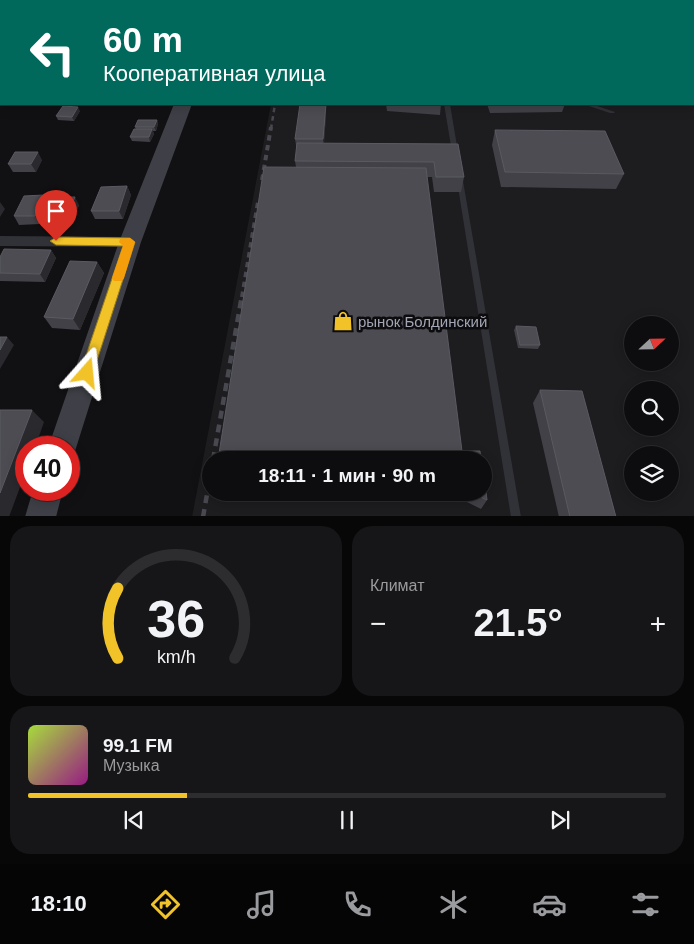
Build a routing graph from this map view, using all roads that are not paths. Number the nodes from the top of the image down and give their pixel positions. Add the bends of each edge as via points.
1 (183, 105) edge
2 (447, 105) edge
3 (589, 105) edge
4 (612, 112) dead end
5 (457, 163) edge
6 (459, 172) edge
7 (0, 240) edge
8 (130, 242) junction
9 (66, 436) edge
10 (45, 501) edge
11 (40, 516) edge
12 (516, 516) edge

1 - 8 street
2 - 5 lane
3 - 4 lane
6 - 12 lane
7 - 8 street
8 - 9 street
10 - 11 street

